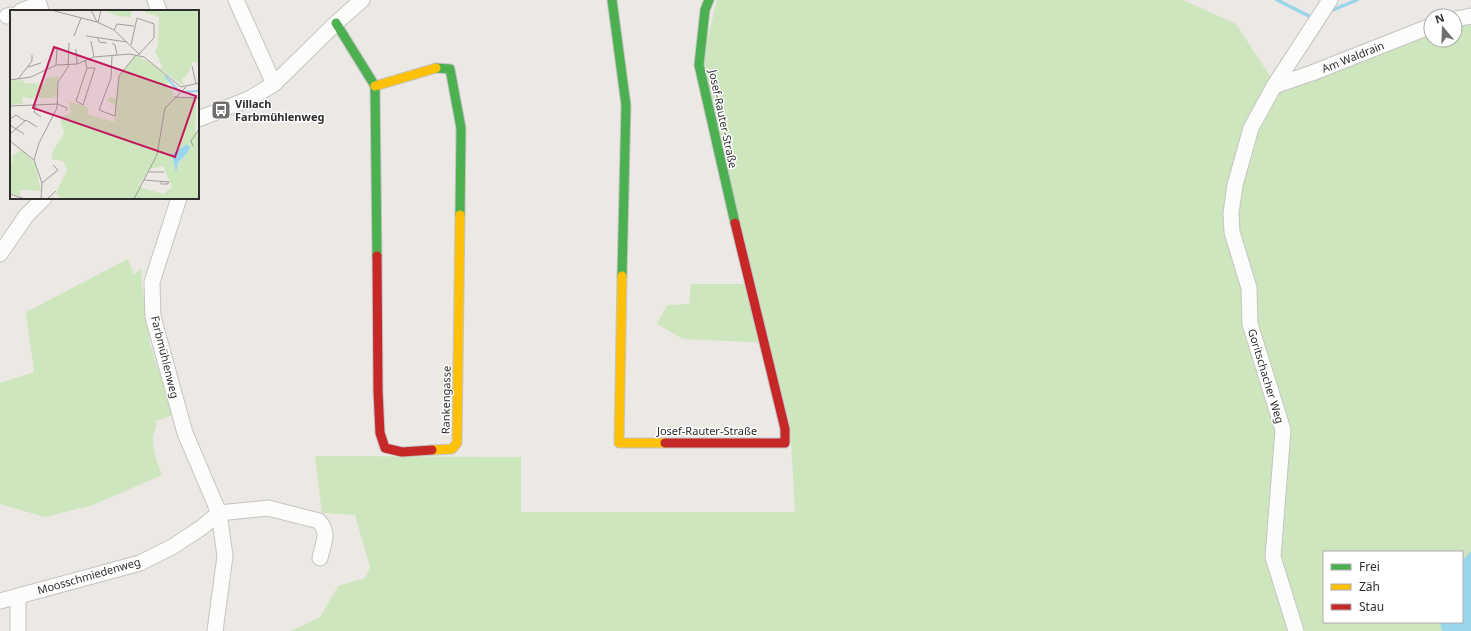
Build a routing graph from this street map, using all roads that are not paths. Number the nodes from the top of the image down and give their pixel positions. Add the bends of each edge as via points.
1 (155, 0) edge
2 (236, 0) edge
3 (362, 0) edge
4 (612, 0) edge
5 (709, 0) edge
6 (1324, 8) edge
7 (23, 10) edge
8 (41, 10) edge
9 (158, 10) edge
10 (336, 23) junction
11 (1423, 29) edge
12 (274, 84) junction
13 (376, 86) junction
14 (1274, 86) junction
15 (199, 119) edge
16 (43, 199) edge
17 (179, 199) edge
18 (0, 254) edge
19 (219, 513) junction
20 (320, 558) dead end
21 (18, 597) junction
22 (0, 602) edge
23 (18, 631) edge
24 (215, 631) edge
25 (1296, 631) edge

1 - 9 street
2 - 12 street
3 - 10 street
4 - 5 street, Josef-Rauter-Straße via 626,105 620,443 785,443 785,429 699,65 705,10
6 - 14 street, Goritschacher Weg
7 - 8 street via 39,4
10 - 12 street
10 - 13 street
11 - 14 street, Am Waldrain
12 - 15 street via 249,99
13 - 13 street, Rankengasse via 380,433 385,448 402,452 452,449 457,443 461,128 450,69 437,68
14 - 25 street, Goritschacher Weg via 1251,128 1236,185 1231,219 1232,232 1249,288 1250,324 1283,430 1273,557
16 - 18 street via 26,216
17 - 19 street, Farbmühlenweg via 152,282 153,317 185,433
19 - 20 street via 268,508 319,521 326,533
19 - 21 street, Moosschmiedenweg via 172,547 140,563
19 - 24 street, Farbmühlenweg via 225,556
21 - 22 street, Moosschmiedenweg
21 - 23 street

